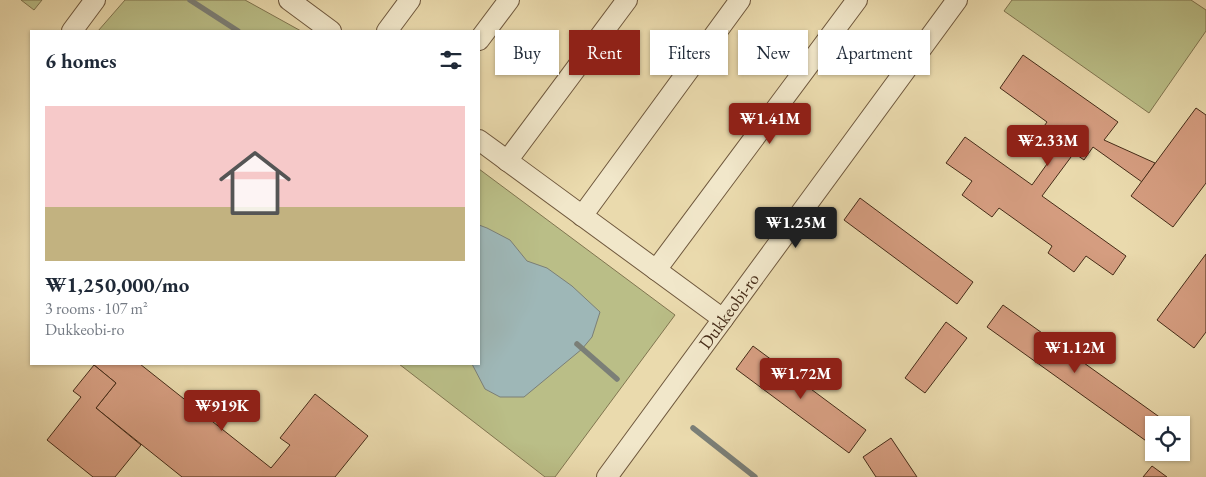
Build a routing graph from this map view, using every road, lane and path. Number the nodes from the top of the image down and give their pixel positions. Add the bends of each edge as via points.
1 (95, 0) edge
2 (289, 0) edge
3 (410, 0) edge
4 (508, 0) edge
5 (627, 0) edge
6 (740, 0) edge
7 (856, 0) edge
8 (957, 0) edge
9 (77, 25) edge
10 (330, 30) edge
11 (387, 30) edge
12 (480, 39) edge
13 (480, 141) edge
14 (507, 161) junction
15 (582, 216) junction
16 (656, 270) junction
17 (724, 319) junction
18 (607, 477) edge

1 - 9 street
2 - 10 street
3 - 11 street
4 - 12 street
5 - 14 street
6 - 15 street
7 - 16 street
8 - 17 street, Dukkeobi-ro
13 - 14 street
14 - 15 street
15 - 16 street
16 - 17 street
17 - 18 street, Dukkeobi-ro

